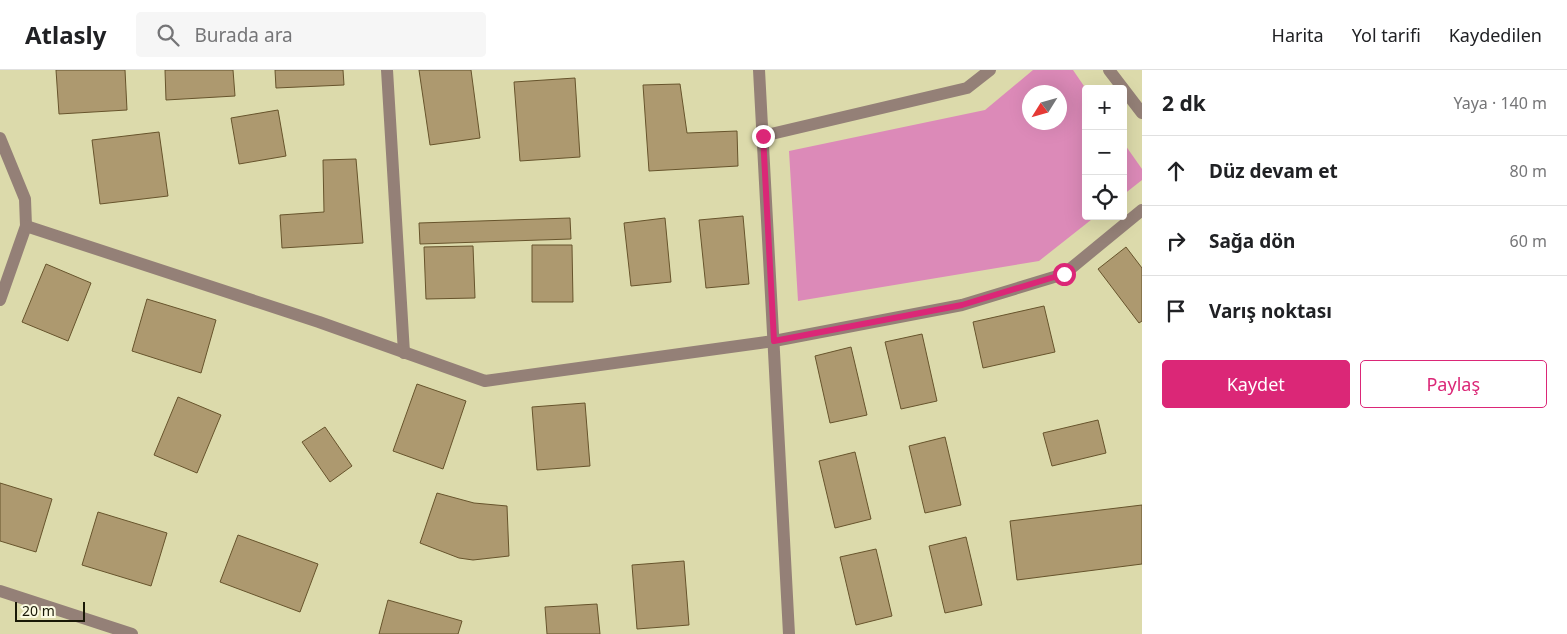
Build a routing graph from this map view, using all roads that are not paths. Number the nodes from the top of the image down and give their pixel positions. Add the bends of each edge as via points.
1 (387, 70) edge
2 (759, 70) edge
3 (990, 70) edge
4 (1109, 70) edge
5 (1142, 113) edge
6 (763, 136) junction
7 (0, 138) edge
8 (1142, 210) edge
9 (26, 226) junction
10 (0, 300) edge
11 (774, 341) junction
12 (404, 352) junction
13 (0, 591) edge
14 (132, 634) edge
15 (789, 634) edge

1 - 12 street
2 - 6 street
3 - 6 street via 967,88
4 - 5 street
6 - 11 street
7 - 9 street via 26,199
8 - 11 street via 1064,274 962,305
9 - 10 street
9 - 12 street
11 - 12 street via 485,381
11 - 15 street
13 - 14 street

